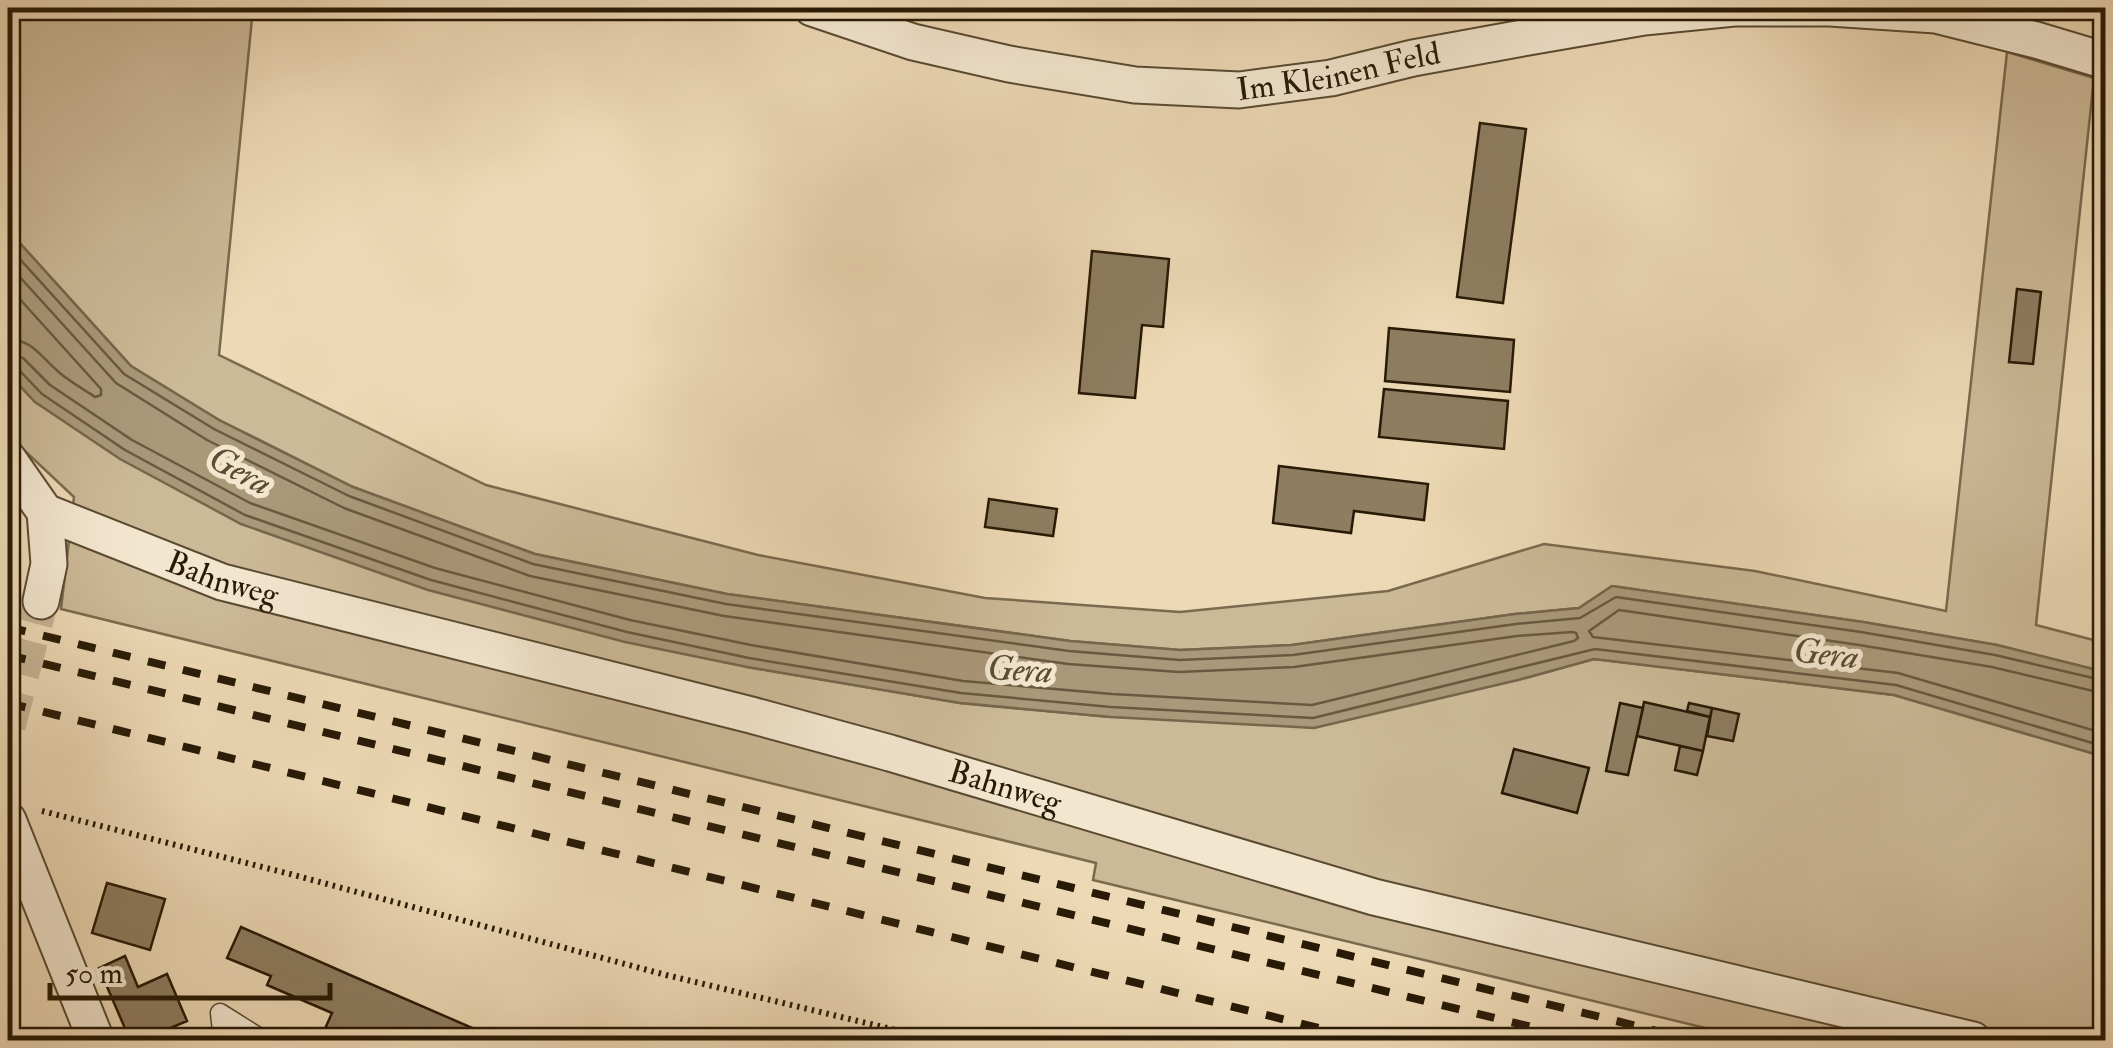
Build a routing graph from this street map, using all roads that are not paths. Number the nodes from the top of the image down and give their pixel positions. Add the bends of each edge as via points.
1 (812, 8) edge
2 (2106, 61) edge
3 (8, 458) edge
4 (46, 512) junction
5 (41, 601) tunnel mouth
6 (17, 813) edge
7 (96, 1040) edge
8 (223, 1040) edge
9 (263, 1040) edge
10 (1972, 1040) edge

1 - 2 street, Im Kleinen Feld via 913,42 1009,64 1187,88 1239,90 1332,78 1528,36 1734,8 1936,15
3 - 4 street
4 - 5 street via 49,564
4 - 10 street, Bahnweg via 222,582 890,753 1374,898
6 - 7 street
8 - 9 lane via 220,1013

